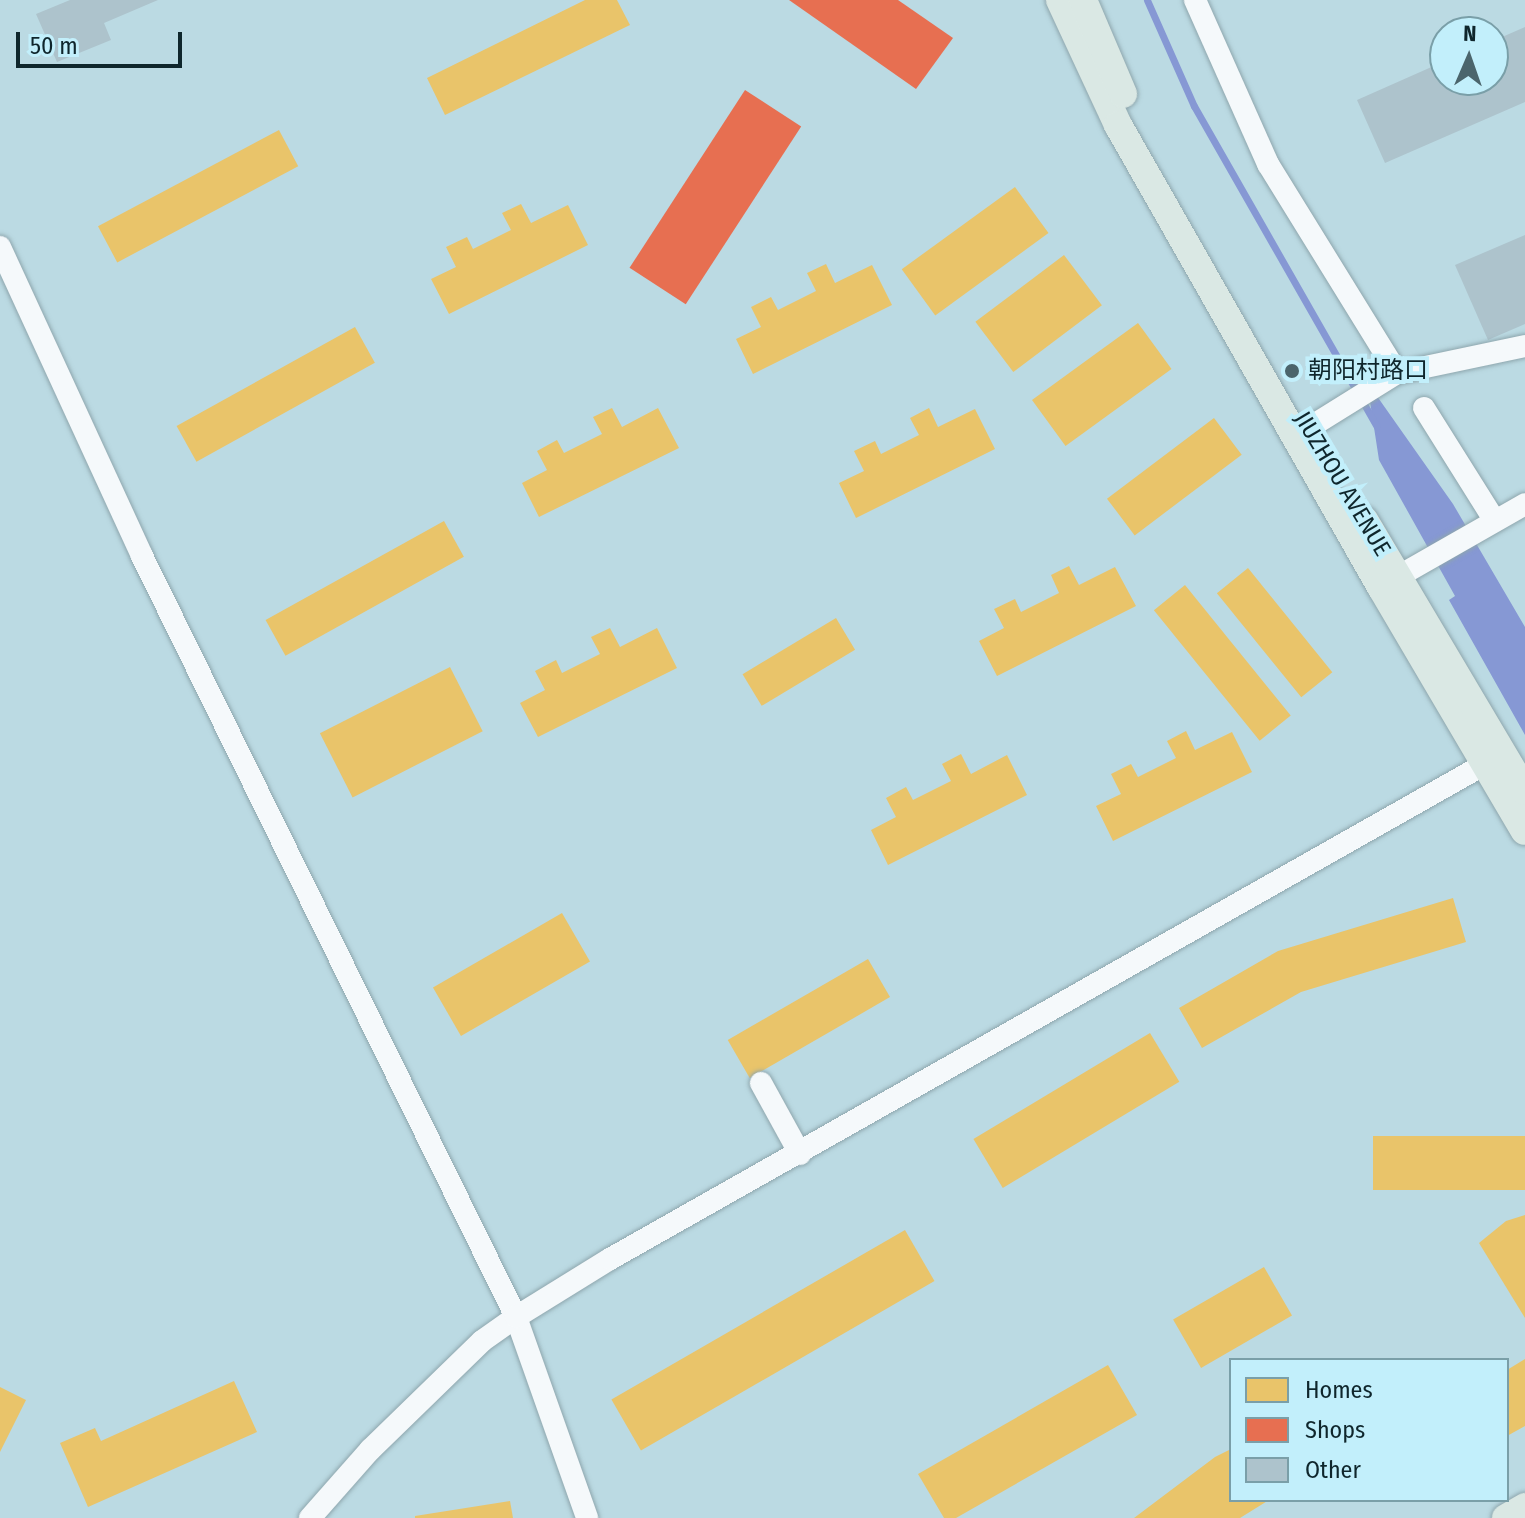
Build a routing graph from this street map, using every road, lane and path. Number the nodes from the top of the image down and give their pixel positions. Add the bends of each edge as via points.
1 (1060, 0) edge
2 (1083, 0) edge
3 (1195, 0) edge
4 (0, 247) edge
5 (1525, 346) edge
6 (1397, 373) junction
7 (1424, 408) dead end
8 (1301, 431) junction
9 (1525, 504) edge
10 (1495, 521) junction
11 (1389, 581) junction
12 (1494, 758) junction
13 (1525, 791) edge
14 (1525, 831) edge
15 (761, 1083) dead end
16 (800, 1154) junction
17 (516, 1317) junction
18 (1525, 1507) edge
19 (310, 1518) edge
20 (587, 1518) edge
21 (1506, 1518) edge

1 - 8 main road via 1118,125
2 - 8 main road, JIUZHOU AVENUE via 1134,120
3 - 6 street via 1268,164
4 - 17 street via 142,556
5 - 6 street
6 - 8 street
7 - 10 street
8 - 11 main road, JIUZHOU AVENUE
9 - 10 street
10 - 11 street
11 - 12 main road, JIUZHOU AVENUE
12 - 13 main road, JIUZHOU AVENUE
12 - 14 main road
12 - 16 street
15 - 16 street
16 - 17 street
17 - 19 street via 482,1341 370,1450
17 - 20 street
18 - 21 main road

